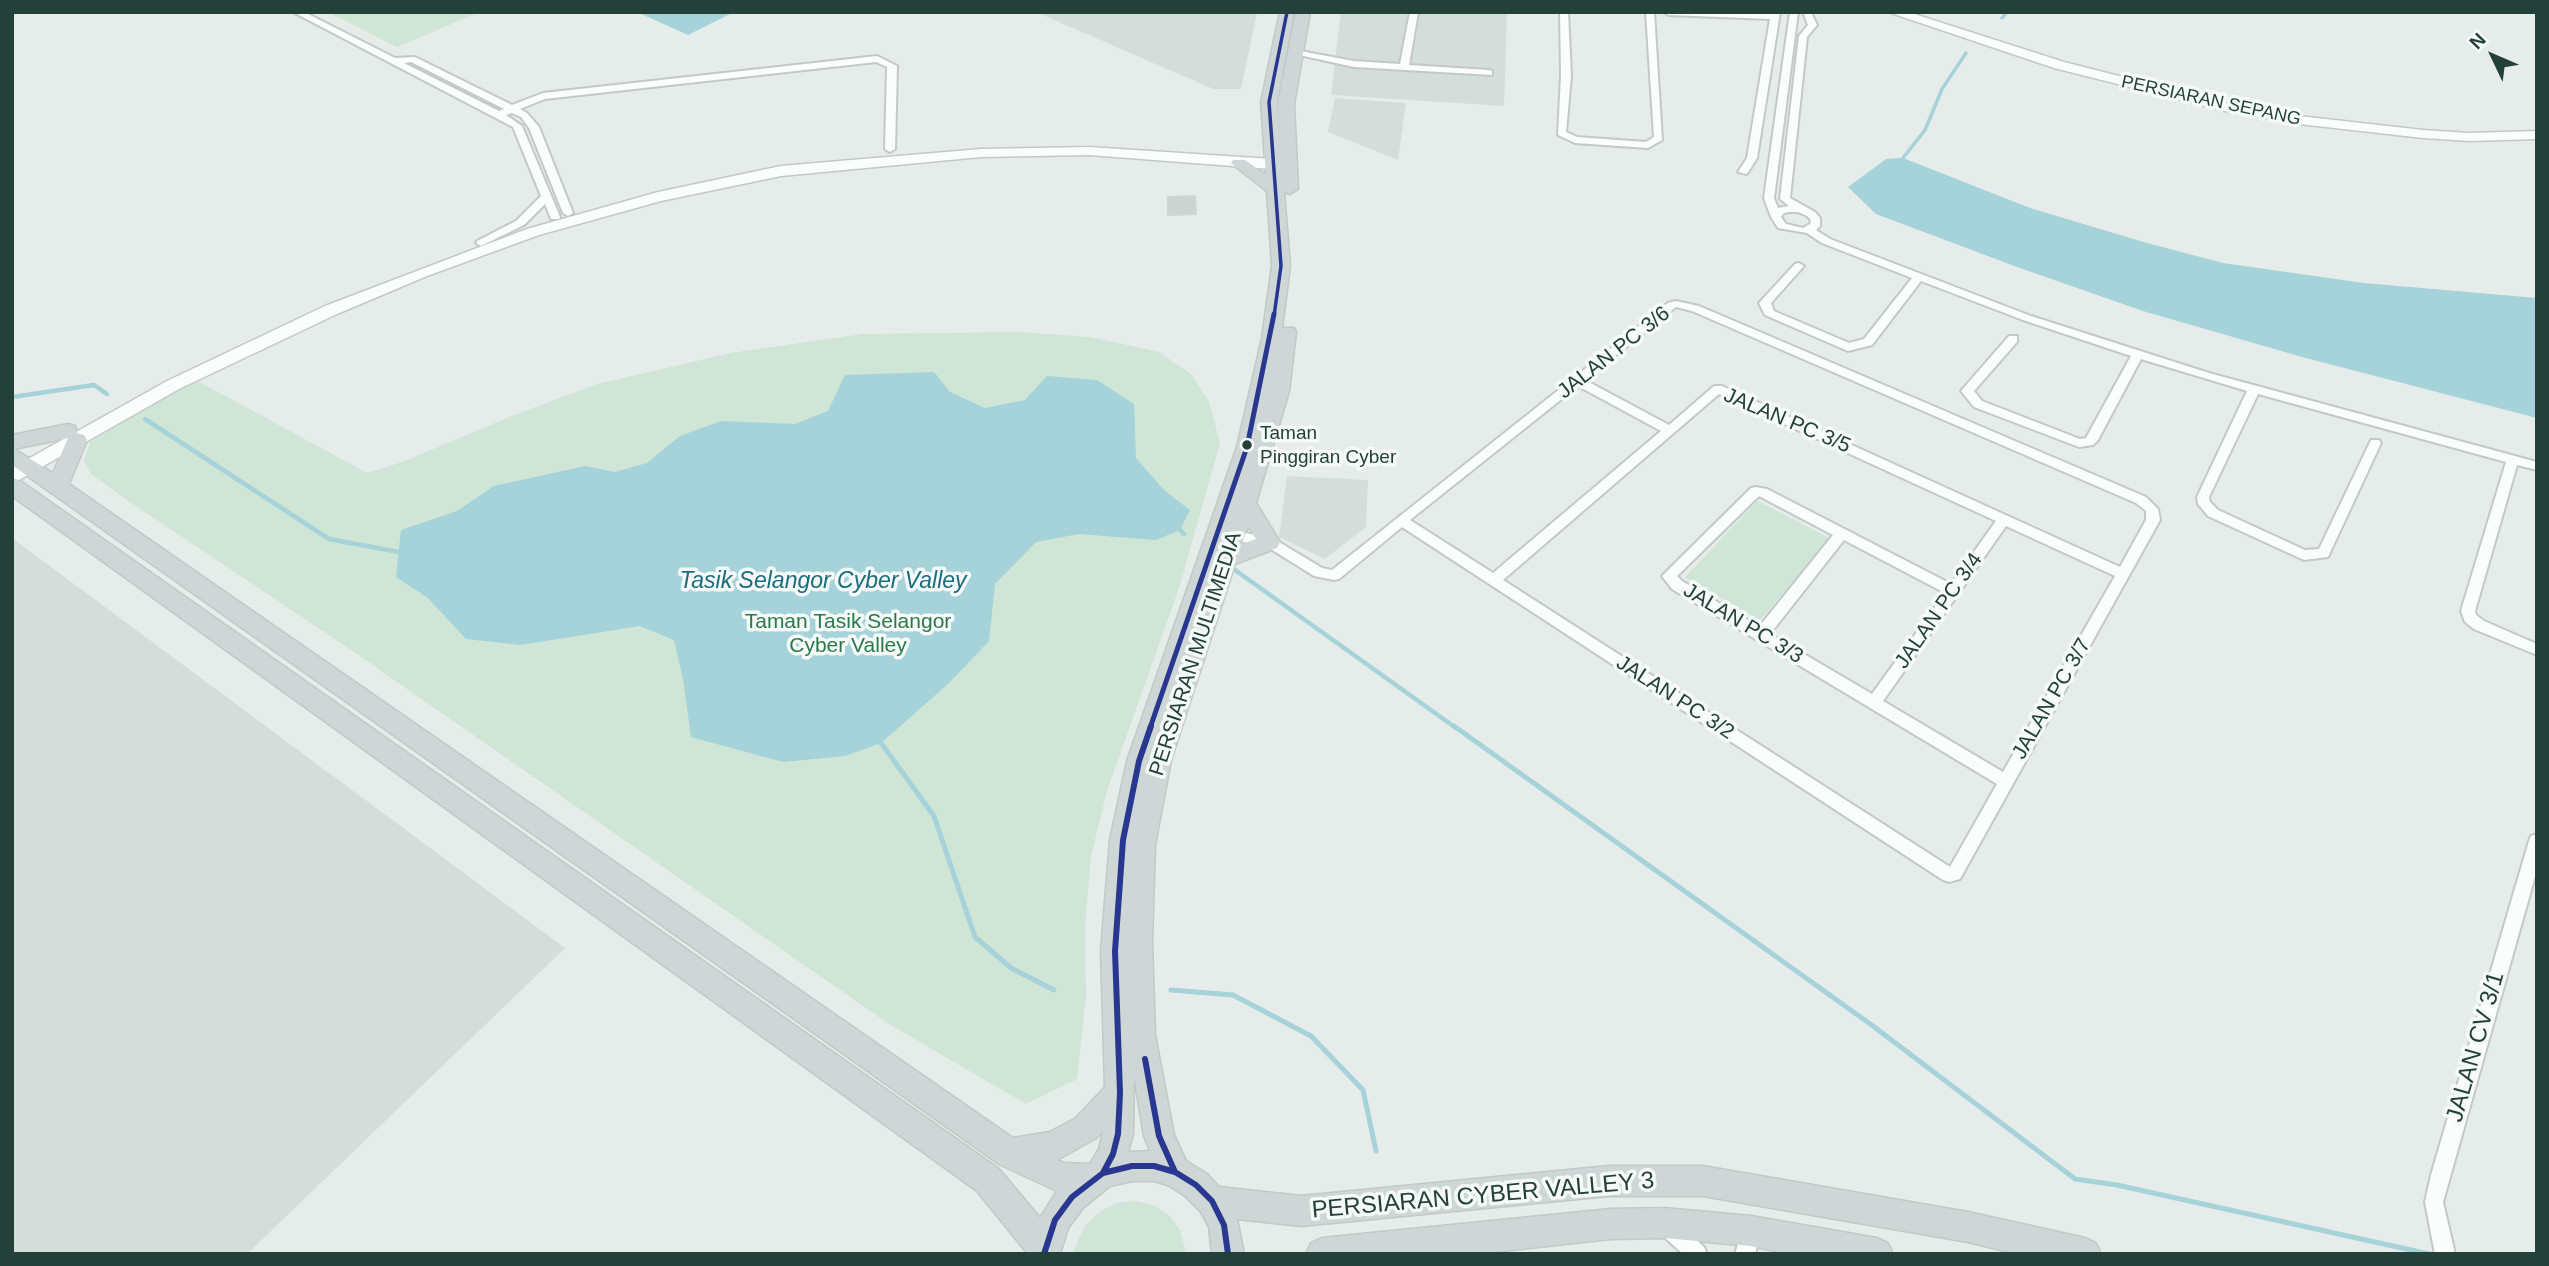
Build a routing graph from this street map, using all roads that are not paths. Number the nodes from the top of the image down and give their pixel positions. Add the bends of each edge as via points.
1 (297, 12) edge
2 (1287, 12) edge
3 (1303, 12) edge
4 (1414, 12) edge
5 (1564, 12) edge
6 (1650, 12) edge
7 (1668, 12) edge
8 (1794, 12) edge
9 (1807, 12) edge
10 (1894, 12) edge
11 (1913, 12) edge
12 (1731, 14) edge
13 (1772, 17) edge
14 (1927, 18) edge
15 (1295, 53) junction
16 (395, 61) junction
17 (1404, 67) junction
18 (1489, 73) dead end
19 (514, 108) junction
20 (500, 114) junction
21 (2537, 123) edge
22 (2537, 135) edge
23 (1270, 136) junction
24 (890, 149) junction
25 (1241, 158) junction
26 (1272, 159) junction
27 (1743, 172) dead end
28 (1274, 188) junction
29 (546, 197) junction
30 (1800, 209) junction
31 (562, 215) junction
32 (1776, 217) junction
33 (1809, 230) junction
34 (481, 243) junction
35 (1799, 266) dead end
36 (1919, 277) junction
37 (2013, 339) dead end
38 (2138, 355) junction
39 (1578, 380) junction
40 (2254, 389) junction
41 (1669, 430) junction
42 (73, 436) junction
43 (2375, 443) dead end
44 (2513, 458) junction
45 (16, 461) edge
46 (2537, 466) edge
47 (12, 485) edge
48 (50, 497) junction
49 (1245, 503) junction
50 (12, 505) edge
51 (2004, 519) junction
52 (1401, 520) junction
53 (2153, 520) joint
54 (1842, 533) junction
55 (1226, 542) junction
56 (1269, 542) junction
57 (2123, 574) junction
58 (1494, 580) junction
59 (1953, 591) junction
60 (1761, 635) junction
61 (2537, 650) edge
62 (1874, 703) junction
63 (2005, 781) junction
64 (2537, 841) edge
65 (1949, 875) joint
66 (1120, 1093) junction
67 (1010, 1153) junction
68 (1175, 1172) junction
69 (1098, 1176) junction
70 (1212, 1201) junction
71 (1664, 1223) junction
72 (1748, 1242) edge
73 (2444, 1248) edge
74 (1044, 1251) edge
75 (1228, 1254) edge
76 (1322, 1254) edge
77 (1698, 1254) edge
78 (1877, 1254) edge
79 (2085, 1254) edge

1 - 16 street
2 - 23 main road, PERSIARAN MULTIMEDIA via 1269,102
3 - 15 main road, PERSIARAN MULTIMEDIA
4 - 17 street
5 - 6 street via 1566,76 1561,133 1598,142 1648,145 1658,138
7 - 12 street
8 - 32 street via 1769,198
9 - 30 street via 1813,25 1803,36 1785,199
10 - 14 street, PERSIARAN SEPANG
11 - 14 street via 1931,19
12 - 13 street
13 - 27 street via 1752,158
14 - 21 street, PERSIARAN SEPANG via 2143,79 2297,109 2410,123
14 - 22 street, PERSIARAN SEPANG via 2127,84 2238,109 2423,134
15 - 17 street
15 - 49 main road, PERSIARAN MULTIMEDIA via 1285,125 1292,285 1279,391
16 - 19 street via 412,58
16 - 20 street
17 - 18 street
19 - 20 street
19 - 24 street via 543,96 877,59 892,66
19 - 31 street via 534,127
20 - 29 street via 517,126
23 - 25 main road
23 - 26 main road, PERSIARAN MULTIMEDIA
24 - 25 street via 1081,142
24 - 31 street via 719,174
25 - 26 street
25 - 28 main road
25 - 42 street via 1089,151 981,153 781,171 658,197 533,232 377,291
26 - 28 main road, PERSIARAN MULTIMEDIA
28 - 55 main road, PERSIARAN MULTIMEDIA via 1281,266 1261,392
29 - 31 street
29 - 34 street via 520,223
30 - 32 street via 1784,210
30 - 33 street via 1816,220
31 - 34 street
32 - 33 street via 1787,229
33 - 36 street via 1826,242
34 - 42 street via 375,282 265,331 166,379
35 - 36 street via 1765,303 1769,313 1848,347 1868,342
36 - 38 street
37 - 38 street via 1967,391 1978,404 2079,443 2094,437
38 - 40 street
39 - 41 street
39 - 52 street, JALAN PC 3/6
39 - 53 street, JALAN PC 3/6 via 1672,305 1684,304 2141,500 2152,509
40 - 43 street via 2203,497 2204,504 2213,513 2304,555 2323,554
40 - 44 street
41 - 51 street, JALAN PC 3/5 via 1718,389
41 - 58 street, JALAN PC 3/5
42 - 45 main road
42 - 45 street
42 - 48 main road
44 - 46 street
44 - 61 street via 2468,611 2479,625
45 - 48 main road
47 - 48 main road
48 - 50 main road
48 - 67 main road
48 - 74 main road via 988,1180
49 - 55 main road, PERSIARAN MULTIMEDIA
49 - 56 main road
51 - 57 street, JALAN PC 3/5
51 - 59 street, JALAN PC 3/4
52 - 56 street, JALAN PC 3/6 via 1334,575 1319,572
52 - 58 street, JALAN PC 3/2
53 - 57 street, JALAN PC 3/7
54 - 59 street, JALAN PC 3/3
54 - 60 street
54 - 60 street, JALAN PC 3/3 via 1756,491 1670,576 1676,585
55 - 56 main road
55 - 66 main road, PERSIARAN MULTIMEDIA via 1139,761 1123,840 1115,950
55 - 68 main road, PERSIARAN MULTIMEDIA via 1159,760 1142,845 1141,1035 1159,1136
57 - 63 street, JALAN PC 3/7
58 - 65 street, JALAN PC 3/2
59 - 62 street, JALAN PC 3/4
60 - 62 street, JALAN PC 3/3
62 - 63 street, JALAN PC 3/3
63 - 65 street, JALAN PC 3/7 via 1954,874
64 - 73 street, JALAN CV 3/1 via 2440,1175 2434,1202
66 - 67 main road via 1086,1128 1054,1146
66 - 69 main road, PERSIARAN MULTIMEDIA via 1113,1154
67 - 69 main road via 1062,1178
68 - 69 main road via 1132,1166
68 - 70 main road
69 - 74 main road via 1072,1197 1055,1220
70 - 75 main road via 1224,1225
70 - 79 main road, PERSIARAN CYBER VALLEY 3 via 1301,1211 1609,1181 1703,1181 1968,1227
71 - 72 main road, PERSIARAN CYBER VALLEY 3
71 - 76 main road, PERSIARAN CYBER VALLEY 3 via 1611,1224
71 - 77 street
72 - 78 main road, PERSIARAN CYBER VALLEY 3

